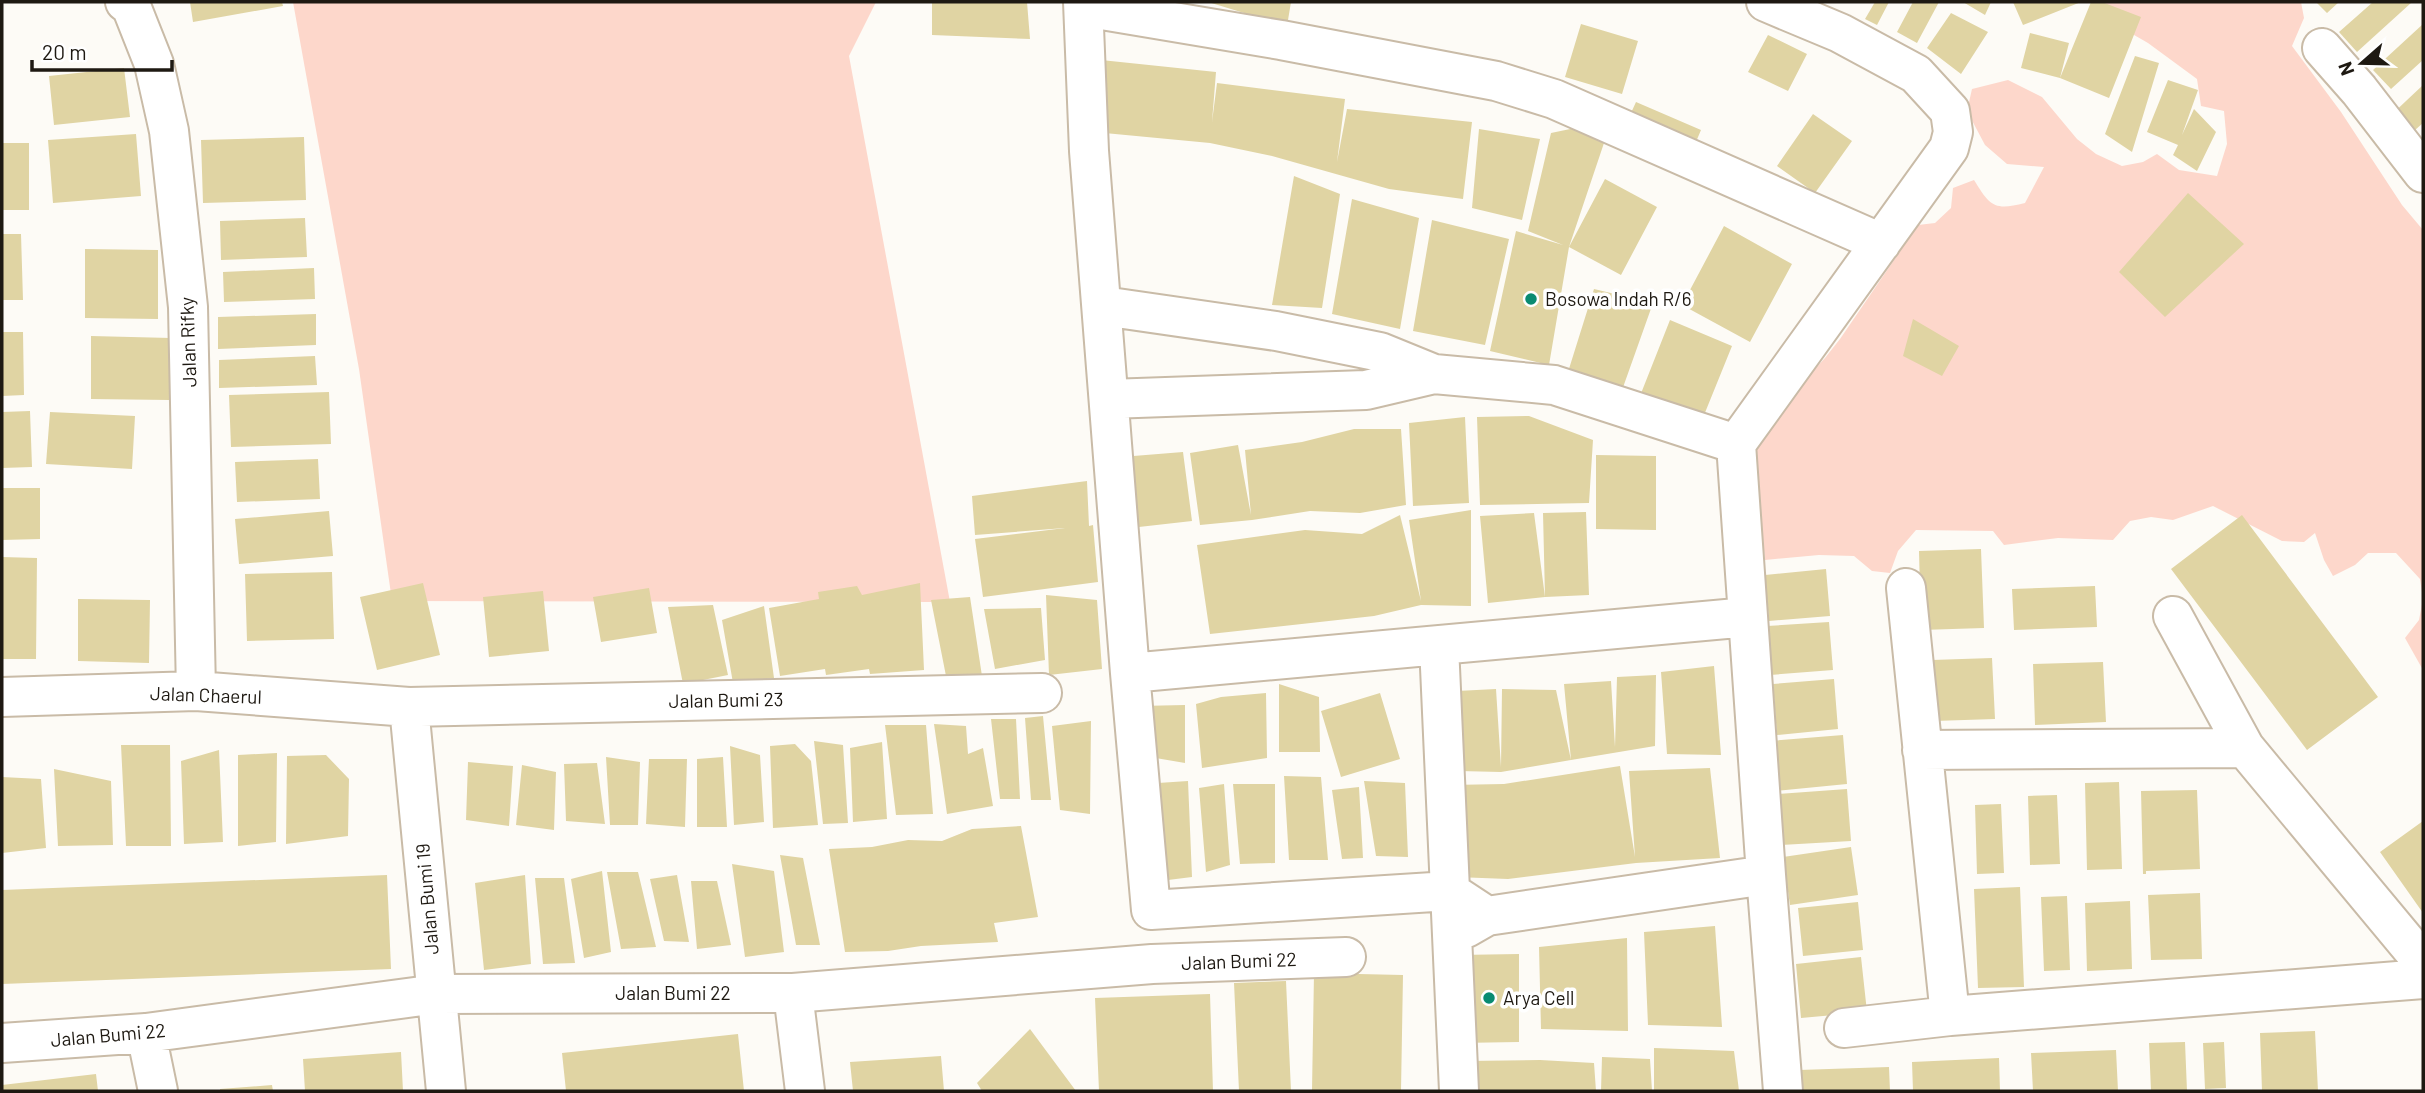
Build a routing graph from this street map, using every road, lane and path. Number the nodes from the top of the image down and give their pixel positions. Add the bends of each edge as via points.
1 (125, 2) edge
2 (1766, 2) edge
3 (1084, 4) edge
4 (2322, 48) dead end
5 (2423, 173) edge
6 (1881, 243) junction
7 (1103, 306) junction
8 (1434, 374) junction
9 (1108, 399) junction
10 (1736, 444) junction
11 (1906, 588) dead end
12 (2173, 616) dead end
13 (1748, 617) junction
14 (1439, 645) junction
15 (1130, 673) junction
16 (196, 691) junction
17 (1042, 693) dead end
18 (2, 697) edge
19 (409, 707) junction
20 (2245, 747) junction
21 (1922, 750) junction
22 (1766, 875) junction
23 (1449, 891) junction
24 (1487, 916) junction
25 (1451, 936) junction
26 (1346, 957) dead end
27 (2423, 962) edge
28 (2423, 979) edge
29 (793, 993) junction
30 (436, 994) junction
31 (1950, 1016) junction
32 (1844, 1028) dead end
33 (146, 1033) junction
34 (2, 1043) edge
35 (158, 1091) edge
36 (446, 1091) edge
37 (804, 1091) edge
38 (1459, 1091) edge
39 (1783, 1091) edge

1 - 16 street, Jalan Rifky via 131,6 154,64 169,131 188,307
2 - 6 street via 1840,33 1916,74 1950,111 1953,132 1948,148
3 - 6 street via 1496,81 1554,99
3 - 7 street via 1089,151
4 - 5 street
6 - 10 street
7 - 8 street via 1276,331 1380,352
7 - 9 street
8 - 9 street via 1366,390
8 - 10 street via 1554,385
9 - 15 street
10 - 13 street
11 - 21 street
12 - 20 street
13 - 14 street
13 - 22 street
14 - 15 street
14 - 23 street
15 - 23 street via 1151,910
16 - 18 street, Jalan Chaerul
16 - 19 street, Jalan Chaerul
17 - 19 street, Jalan Bumi 23
19 - 30 street, Jalan Bumi 19
20 - 21 street
20 - 27 street
21 - 31 street
22 - 24 street
22 - 39 street
23 - 24 street
23 - 25 street
24 - 25 street
25 - 38 street
26 - 29 street, Jalan Bumi 22 via 1152,964
28 - 31 street
29 - 30 street, Jalan Bumi 22
29 - 37 street
30 - 33 street, Jalan Bumi 22
30 - 36 street, Jalan Bumi 19
31 - 32 street
33 - 34 street, Jalan Bumi 22
33 - 35 street

